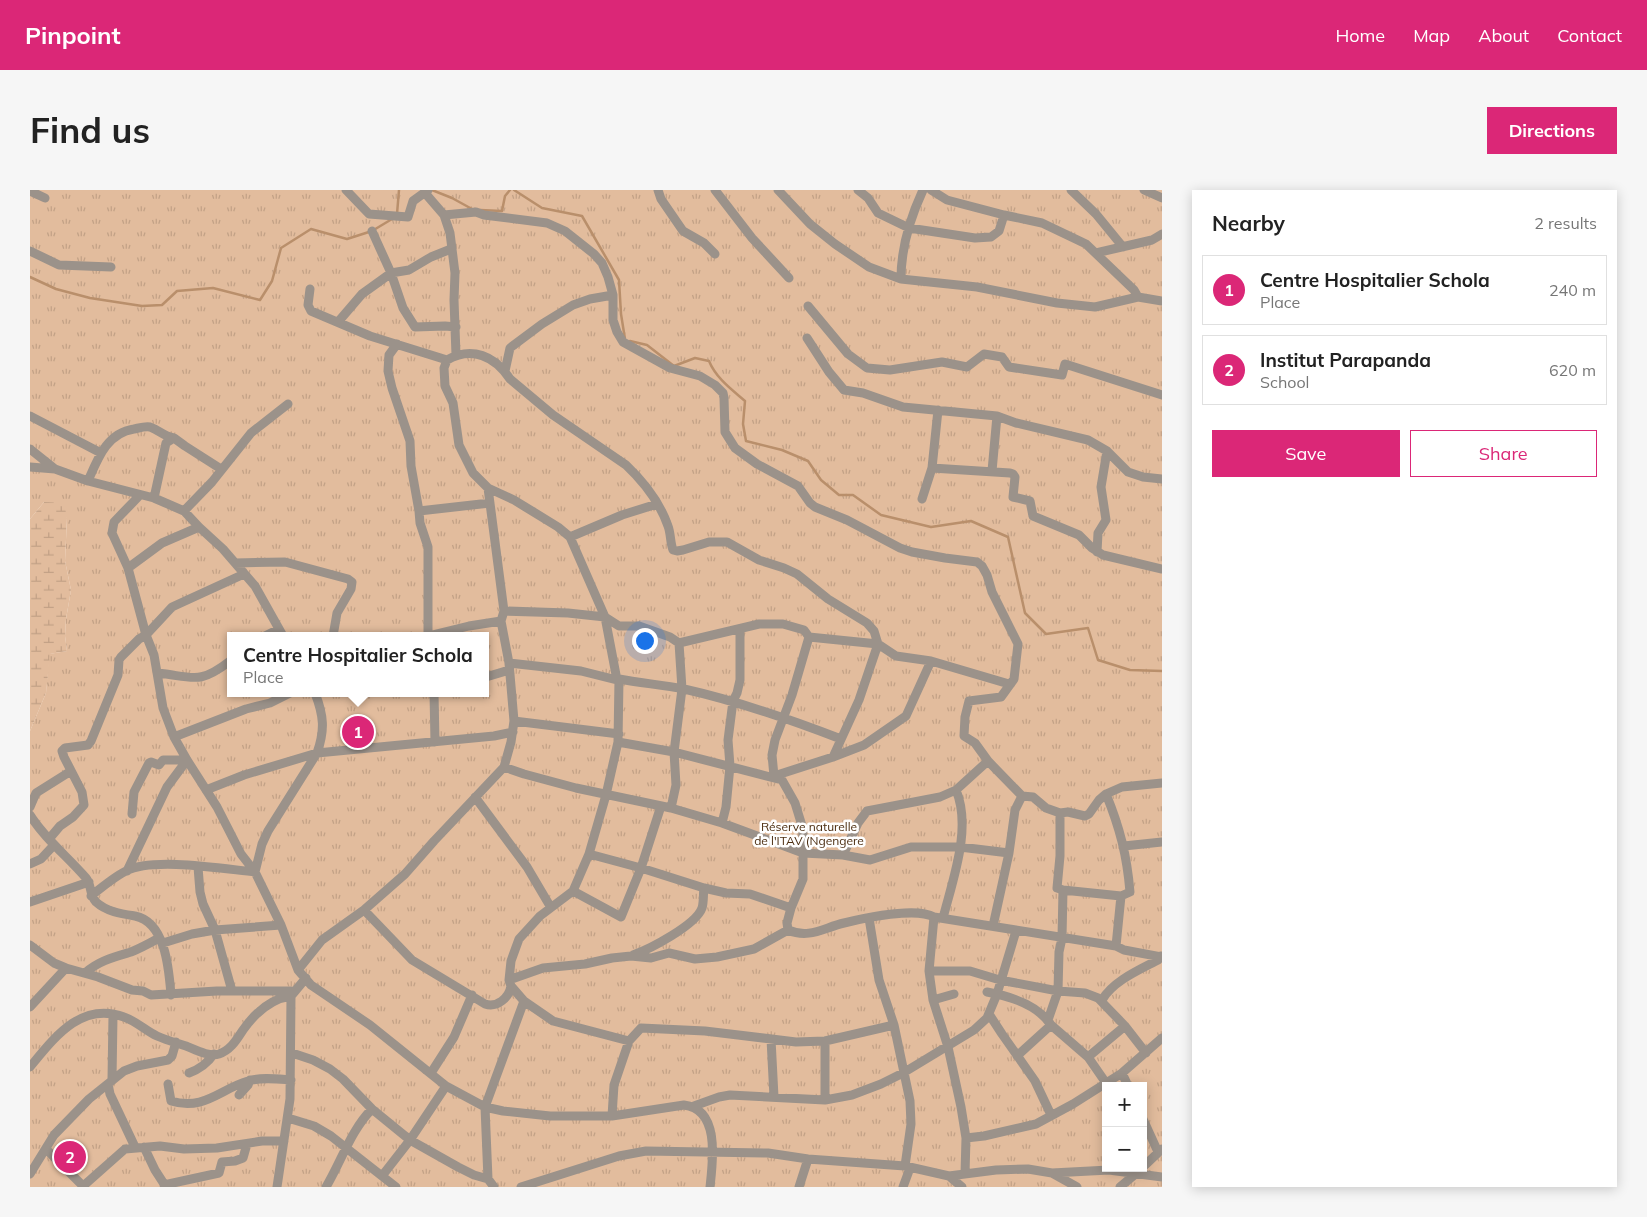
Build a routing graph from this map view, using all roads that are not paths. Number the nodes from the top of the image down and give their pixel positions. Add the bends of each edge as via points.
1 (346, 190) edge
2 (658, 190) edge
3 (715, 190) edge
4 (778, 190) edge
5 (858, 190) edge
6 (923, 190) edge
7 (931, 190) edge
8 (1071, 190) edge
9 (1144, 190) edge
10 (30, 191) edge
11 (427, 192) edge
12 (45, 198) dead end
13 (1162, 198) edge
14 (1004, 215) junction
15 (444, 216) junction
16 (909, 228) junction
17 (372, 231) dead end
18 (1162, 234) edge
19 (1123, 247) junction
20 (451, 249) junction
21 (30, 251) edge
22 (1096, 253) junction
23 (716, 254) dead end
24 (111, 267) dead end
25 (391, 273) junction
26 (789, 278) dead end
27 (902, 279) junction
28 (310, 289) dead end
29 (614, 295) junction
30 (1138, 297) junction
31 (1162, 301) edge
32 (808, 306) dead end
33 (338, 322) junction
34 (456, 327) junction
35 (807, 338) dead end
36 (397, 344) junction
37 (456, 355) junction
38 (447, 360) junction
39 (505, 371) junction
40 (1162, 395) edge
41 (288, 404) dead end
42 (938, 410) junction
43 (30, 416) edge
44 (997, 416) junction
45 (174, 438) junction
46 (30, 449) edge
47 (1107, 451) junction
48 (101, 453) junction
49 (30, 467) edge
50 (932, 468) junction
51 (221, 469) junction
52 (55, 470) junction
53 (992, 471) junction
54 (1162, 479) edge
55 (88, 481) junction
56 (488, 488) junction
57 (140, 495) junction
58 (154, 498) junction
59 (922, 499) dead end
60 (490, 503) junction
61 (657, 504) junction
62 (184, 511) junction
63 (419, 511) junction
64 (199, 527) junction
65 (570, 537) junction
66 (1097, 552) junction
67 (235, 563) junction
68 (128, 568) junction
69 (1162, 569) edge
70 (244, 574) junction
71 (504, 611) junction
72 (605, 617) junction
73 (502, 621) junction
74 (740, 630) junction
75 (280, 632) edge
76 (334, 632) edge
77 (428, 632) edge
78 (444, 632) edge
79 (146, 635) junction
80 (809, 637) junction
81 (679, 643) junction
82 (878, 644) junction
83 (931, 661) junction
84 (227, 663) edge
85 (509, 666) junction
86 (158, 673) junction
87 (489, 676) edge
88 (618, 680) junction
89 (1009, 684) junction
90 (682, 689) junction
91 (282, 697) edge
92 (316, 697) edge
93 (434, 697) edge
94 (733, 701) junction
95 (783, 717) junction
96 (514, 721) junction
97 (513, 732) junction
98 (174, 737) junction
99 (618, 738) junction
100 (841, 739) junction
101 (435, 742) junction
102 (317, 752) junction
103 (674, 752) junction
104 (833, 757) junction
105 (187, 760) junction
106 (988, 761) junction
107 (730, 766) junction
108 (504, 767) junction
109 (71, 771) junction
110 (778, 778) junction
111 (1162, 783) edge
112 (206, 790) junction
113 (956, 790) junction
114 (1106, 794) junction
115 (606, 795) junction
116 (1022, 796) junction
117 (475, 797) junction
118 (661, 806) junction
119 (30, 807) edge
120 (671, 808) junction
121 (1060, 813) junction
122 (30, 814) edge
123 (132, 814) dead end
124 (722, 823) junction
125 (51, 842) junction
126 (1162, 842) edge
127 (960, 846) junction
128 (1124, 846) junction
129 (804, 853) junction
130 (1009, 853) junction
131 (589, 854) junction
132 (843, 855) junction
133 (30, 864) edge
134 (198, 867) junction
135 (641, 868) junction
136 (127, 870) junction
137 (255, 872) junction
138 (89, 882) junction
139 (704, 888) junction
140 (1063, 890) junction
141 (573, 891) junction
142 (92, 896) junction
143 (1121, 896) junction
144 (30, 902) edge
145 (550, 906) junction
146 (791, 908) junction
147 (364, 910) junction
148 (939, 917) junction
149 (869, 918) junction
150 (281, 925) junction
151 (993, 926) junction
152 (215, 930) junction
153 (788, 930) junction
154 (1016, 931) junction
155 (1062, 938) junction
156 (161, 941) junction
157 (30, 945) edge
158 (1116, 946) junction
159 (631, 956) junction
160 (1161, 956) edge
161 (66, 968) junction
162 (298, 970) junction
163 (928, 971) junction
164 (85, 973) junction
165 (306, 978) junction
166 (1000, 980) junction
167 (510, 983) junction
168 (232, 991) junction
169 (1058, 991) junction
170 (987, 992) dead end
171 (292, 993) junction
172 (954, 994) dead end
173 (997, 994) junction
174 (171, 995) junction
175 (472, 996) junction
176 (933, 1000) junction
177 (1102, 1000) junction
178 (524, 1001) junction
179 (30, 1007) edge
180 (989, 1014) junction
181 (113, 1015) junction
182 (1049, 1022) junction
183 (894, 1025) junction
184 (1126, 1026) junction
185 (1162, 1038) edge
186 (771, 1039) junction
187 (629, 1040) junction
188 (176, 1042) junction
189 (825, 1042) junction
190 (948, 1047) junction
191 (292, 1053) junction
192 (1146, 1053) junction
193 (214, 1054) junction
194 (1017, 1056) junction
195 (1088, 1057) junction
196 (30, 1067) edge
197 (1122, 1072) junction
198 (188, 1073) dead end
199 (431, 1073) junction
200 (903, 1073) junction
201 (250, 1080) junction
202 (290, 1080) junction
203 (110, 1082) junction
204 (1105, 1082) edge
205 (1107, 1082) edge
206 (1126, 1082) edge
207 (168, 1084) dead end
208 (446, 1086) junction
209 (1102, 1086) edge
210 (239, 1095) dead end
211 (774, 1097) junction
212 (825, 1100) junction
213 (694, 1106) junction
214 (485, 1107) junction
215 (372, 1109) junction
216 (612, 1116) junction
217 (1051, 1116) junction
218 (288, 1118) junction
219 (1147, 1126) edge
220 (966, 1138) junction
221 (410, 1140) junction
222 (284, 1141) junction
223 (247, 1144) junction
224 (140, 1147) junction
225 (347, 1148) junction
226 (46, 1149) junction
227 (1160, 1150) edge
228 (711, 1151) junction
229 (808, 1159) junction
230 (1147, 1163) edge
231 (908, 1167) junction
232 (1102, 1170) edge
233 (1147, 1171) edge
234 (1138, 1172) edge
235 (1052, 1173) junction
236 (30, 1174) edge
237 (965, 1174) junction
238 (382, 1176) junction
239 (949, 1176) junction
240 (1162, 1177) edge
241 (488, 1179) junction
242 (165, 1186) edge
243 (83, 1187) edge
244 (277, 1187) edge
245 (326, 1187) edge
246 (396, 1187) edge
247 (494, 1187) edge
248 (521, 1187) edge
249 (710, 1187) edge
250 (799, 1187) edge
251 (903, 1187) edge
252 (962, 1187) edge
253 (1077, 1187) edge
254 (1120, 1187) edge

1 - 11 street via 369,214 408,217 413,201
2 - 23 street via 684,231
3 - 26 street via 752,238
4 - 27 street via 810,224 835,244 868,267
5 - 16 street via 878,213
6 - 16 street
7 - 14 street via 947,200
8 - 19 street
9 - 13 street
10 - 12 street
11 - 15 street
14 - 16 street via 999,231 991,237 975,238
14 - 22 street via 1042,223 1086,244
15 - 20 street
15 - 29 street via 476,212 548,223 565,231 594,254 602,263
16 - 27 street via 901,259
17 - 25 street
18 - 19 street via 1152,240
19 - 22 street
20 - 25 street via 408,270
20 - 34 street
21 - 24 street via 59,265
22 - 30 street
25 - 33 street via 368,290
25 - 34 street via 415,327
27 - 30 street via 977,287 1094,307
28 - 33 street via 308,304 311,311
29 - 39 street via 573,305 542,324 510,348
29 - 89 street via 613,320 623,342 670,368 700,376 715,385 723,393 725,432 735,448 798,486 815,507 900,548 977,562 982,566 1018,644 1014,679
30 - 31 street
32 - 40 street via 848,354 867,368 890,370 942,362 968,366 984,354 1002,357 1008,367 1062,375 1065,364
33 - 36 street
34 - 37 street
35 - 42 street via 844,390 863,393 903,408
36 - 38 street
36 - 63 street via 389,355 388,371 410,441
37 - 38 street
37 - 39 street via 478,354 490,358
38 - 56 street via 445,386 454,404 459,445 473,473
39 - 61 street via 510,379 553,415 626,465
41 - 51 street via 251,433
42 - 44 street
42 - 50 street
43 - 48 street
44 - 47 street via 1088,440
44 - 53 street
45 - 48 street via 150,427 132,429 119,433
45 - 51 street
45 - 58 street via 166,443
46 - 52 street
47 - 54 street via 1128,472
47 - 66 street via 1101,487 1106,520 1098,532
48 - 55 street
49 - 52 street
50 - 53 street
50 - 59 street
51 - 62 street
52 - 55 street
53 - 66 street via 1013,474 1013,497 1030,501 1034,516 1079,536
55 - 57 street
56 - 60 street
56 - 65 street via 514,500
57 - 58 street
57 - 68 street via 112,526
58 - 62 street
60 - 63 street
60 - 71 street
61 - 65 street
61 - 82 street via 669,528 673,550 709,542 727,542 758,560 784,568 867,623
62 - 64 street
63 - 77 street via 428,547
64 - 67 street
64 - 68 street via 162,543
65 - 72 street
66 - 69 street
67 - 70 street
67 - 76 street via 285,562 352,582 337,614
68 - 79 street
70 - 75 street via 255,586
70 - 79 street via 172,607
71 - 72 street
71 - 73 street
72 - 81 street via 619,626 639,626
72 - 88 street
73 - 78 street
73 - 85 street
74 - 80 street via 759,624 783,624 804,630
74 - 81 street
74 - 94 street via 740,680
79 - 86 street
79 - 109 street via 119,660 118,675 88,745 62,751
80 - 82 street
80 - 95 street
81 - 90 street
82 - 83 street via 896,656
82 - 100 street via 859,700
83 - 89 street
83 - 104 street via 906,716 864,745
84 - 86 street via 215,673 198,678
85 - 87 street
85 - 88 street via 581,671
85 - 96 street
86 - 98 street via 163,708
88 - 90 street
88 - 99 street
89 - 106 street via 1002,697 969,701 964,736 975,743
90 - 94 street
90 - 103 street
91 - 98 street
92 - 102 street via 323,724
93 - 101 street
94 - 95 street
94 - 107 street via 728,740
95 - 100 street
95 - 110 street via 772,755
96 - 97 street
96 - 99 street
97 - 101 street
97 - 108 street
98 - 105 street
99 - 103 street
99 - 115 street
100 - 104 street
101 - 102 street
102 - 112 street
102 - 137 street via 268,831
103 - 107 street
103 - 120 street via 676,785
104 - 110 street
105 - 112 street
105 - 123 street via 164,760 159,765 149,763 134,792
105 - 136 street via 167,787
106 - 113 street
106 - 116 street
107 - 110 street
107 - 124 street
108 - 115 street
108 - 117 street
109 - 119 street via 36,793
109 - 125 street via 82,792 84,805 60,826
110 - 129 street via 795,803 803,829
111 - 114 street via 1122,787
112 - 137 street via 241,854
113 - 127 street via 962,814
113 - 132 street via 916,803 867,811
114 - 121 street via 1085,816
114 - 128 street
115 - 118 street
115 - 131 street
116 - 121 street via 1033,797 1046,808
116 - 130 street via 1015,810
117 - 145 street via 527,867
117 - 147 street via 405,874
118 - 120 street
118 - 135 street
120 - 124 street
121 - 140 street via 1057,888
122 - 125 street
124 - 129 street
125 - 133 street via 41,859
125 - 138 street
126 - 128 street
127 - 130 street
127 - 132 street via 911,847 870,860
127 - 148 street
128 - 143 street via 1130,892
129 - 132 street
129 - 146 street via 803,879
130 - 151 street
131 - 135 street
131 - 141 street
134 - 136 street via 171,864
134 - 137 street
134 - 152 street via 203,904
135 - 139 street
135 - 141 street via 621,918
136 - 142 street
137 - 150 street
138 - 142 street
138 - 144 street
139 - 146 street via 750,894
139 - 159 street via 702,909 694,920 650,949
140 - 143 street
140 - 155 street
141 - 145 street
142 - 156 street via 101,906 116,913 144,920
143 - 158 street
145 - 167 street via 519,939 511,961
146 - 153 street
147 - 162 street via 322,940
147 - 175 street via 412,960
148 - 149 street via 915,912
148 - 151 street
148 - 163 street
149 - 153 street via 814,933
149 - 183 street via 879,980
150 - 152 street
150 - 162 street
151 - 154 street
152 - 156 street
152 - 168 street
153 - 159 street via 754,949 717,957 695,959 669,953 651,958
154 - 155 street
154 - 166 street
155 - 158 street
155 - 169 street
156 - 164 street via 110,958
156 - 174 street
157 - 161 street
158 - 160 street
159 - 167 street via 543,968
160 - 177 street via 1125,978
161 - 164 street
161 - 179 street
162 - 165 street
163 - 166 street via 970,971
163 - 176 street
164 - 174 street via 151,995
165 - 171 street
165 - 199 street
166 - 169 street
166 - 173 street
167 - 175 street via 508,994 491,1006
167 - 178 street
168 - 171 street
168 - 174 street
169 - 177 street via 1085,993
169 - 182 street
170 - 173 street
171 - 191 street
171 - 193 street via 269,1003 250,1021 233,1045
172 - 176 street
173 - 180 street
173 - 182 street via 1031,1008
175 - 199 street via 454,1037
176 - 190 street
177 - 184 street
178 - 187 street via 553,1021
178 - 214 street
180 - 190 street via 974,1030
180 - 194 street
181 - 188 street
181 - 196 street via 91,1015 75,1021
181 - 203 street
182 - 194 street
182 - 195 street
183 - 189 street
183 - 200 street
184 - 192 street
184 - 195 street
185 - 192 street
186 - 187 street via 642,1028
186 - 189 street
186 - 211 street
187 - 216 street via 614,1086
188 - 193 street
188 - 203 street via 168,1060 137,1066
189 - 212 street
190 - 200 street
190 - 220 street
191 - 202 street
191 - 215 street via 330,1069
192 - 197 street
193 - 198 street via 208,1063
194 - 217 street via 1036,1081
195 - 204 street
197 - 205 street
197 - 206 street
199 - 208 street
200 - 212 street via 852,1095
200 - 231 street via 911,1112
201 - 202 street
201 - 207 street via 206,1100 186,1104 171,1101
201 - 210 street
202 - 218 street
203 - 224 street via 110,1094
203 - 226 street via 70,1117
208 - 214 street
208 - 221 street
209 - 217 street
211 - 212 street
211 - 213 street via 730,1095
213 - 216 street
213 - 228 street via 708,1120
214 - 216 street via 550,1116
214 - 241 street
215 - 221 street
215 - 225 street
217 - 220 street via 1036,1124
218 - 222 street
218 - 225 street via 314,1126
219 - 227 street
220 - 237 street
221 - 238 street
221 - 241 street via 458,1167
222 - 223 street
222 - 244 street
223 - 224 street via 209,1148
223 - 242 street via 243,1158 222,1162 219,1173
224 - 242 street
224 - 243 street via 120,1152
225 - 238 street
225 - 245 street
226 - 236 street
226 - 243 street
227 - 230 street
228 - 229 street via 768,1153
228 - 248 street via 646,1151 619,1156
228 - 249 street
229 - 231 street
229 - 250 street
231 - 239 street
231 - 251 street
232 - 235 street
233 - 240 street
234 - 254 street
235 - 237 street via 1028,1169
235 - 253 street
237 - 239 street
238 - 246 street
239 - 252 street
241 - 247 street

